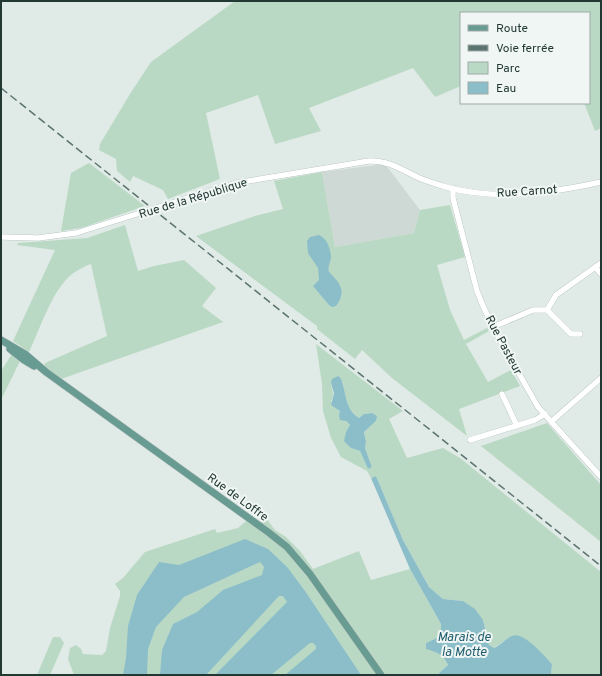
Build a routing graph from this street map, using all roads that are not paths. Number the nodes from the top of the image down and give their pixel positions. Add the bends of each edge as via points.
1 (601, 182) edge
2 (453, 188) junction
3 (1, 237) edge
4 (601, 263) edge
5 (595, 267) junction
6 (601, 274) edge
7 (547, 310) junction
8 (493, 327) junction
9 (580, 334) dead end
10 (1, 340) edge
11 (601, 378) edge
12 (502, 394) dead end
13 (545, 414) junction
14 (552, 421) junction
15 (517, 426) junction
16 (470, 440) dead end
17 (601, 477) edge
18 (381, 675) edge

1 - 2 street, Rue Carnot via 516,194 481,194
2 - 3 street, Rue de la République via 424,180 389,163 368,161 236,183 71,234 31,238
2 - 8 street, Rue Pasteur via 453,198 477,291
4 - 5 street
5 - 6 street
5 - 7 street via 554,298
7 - 8 street via 533,310
7 - 9 street via 571,334
8 - 13 street, Rue Pasteur via 536,404
10 - 18 main road, Rue de Loffre via 20,357 46,372 287,547 318,584
11 - 14 street
12 - 15 street
13 - 14 street, Rue Pasteur
13 - 15 street
14 - 17 street, Rue Pasteur
15 - 16 street

